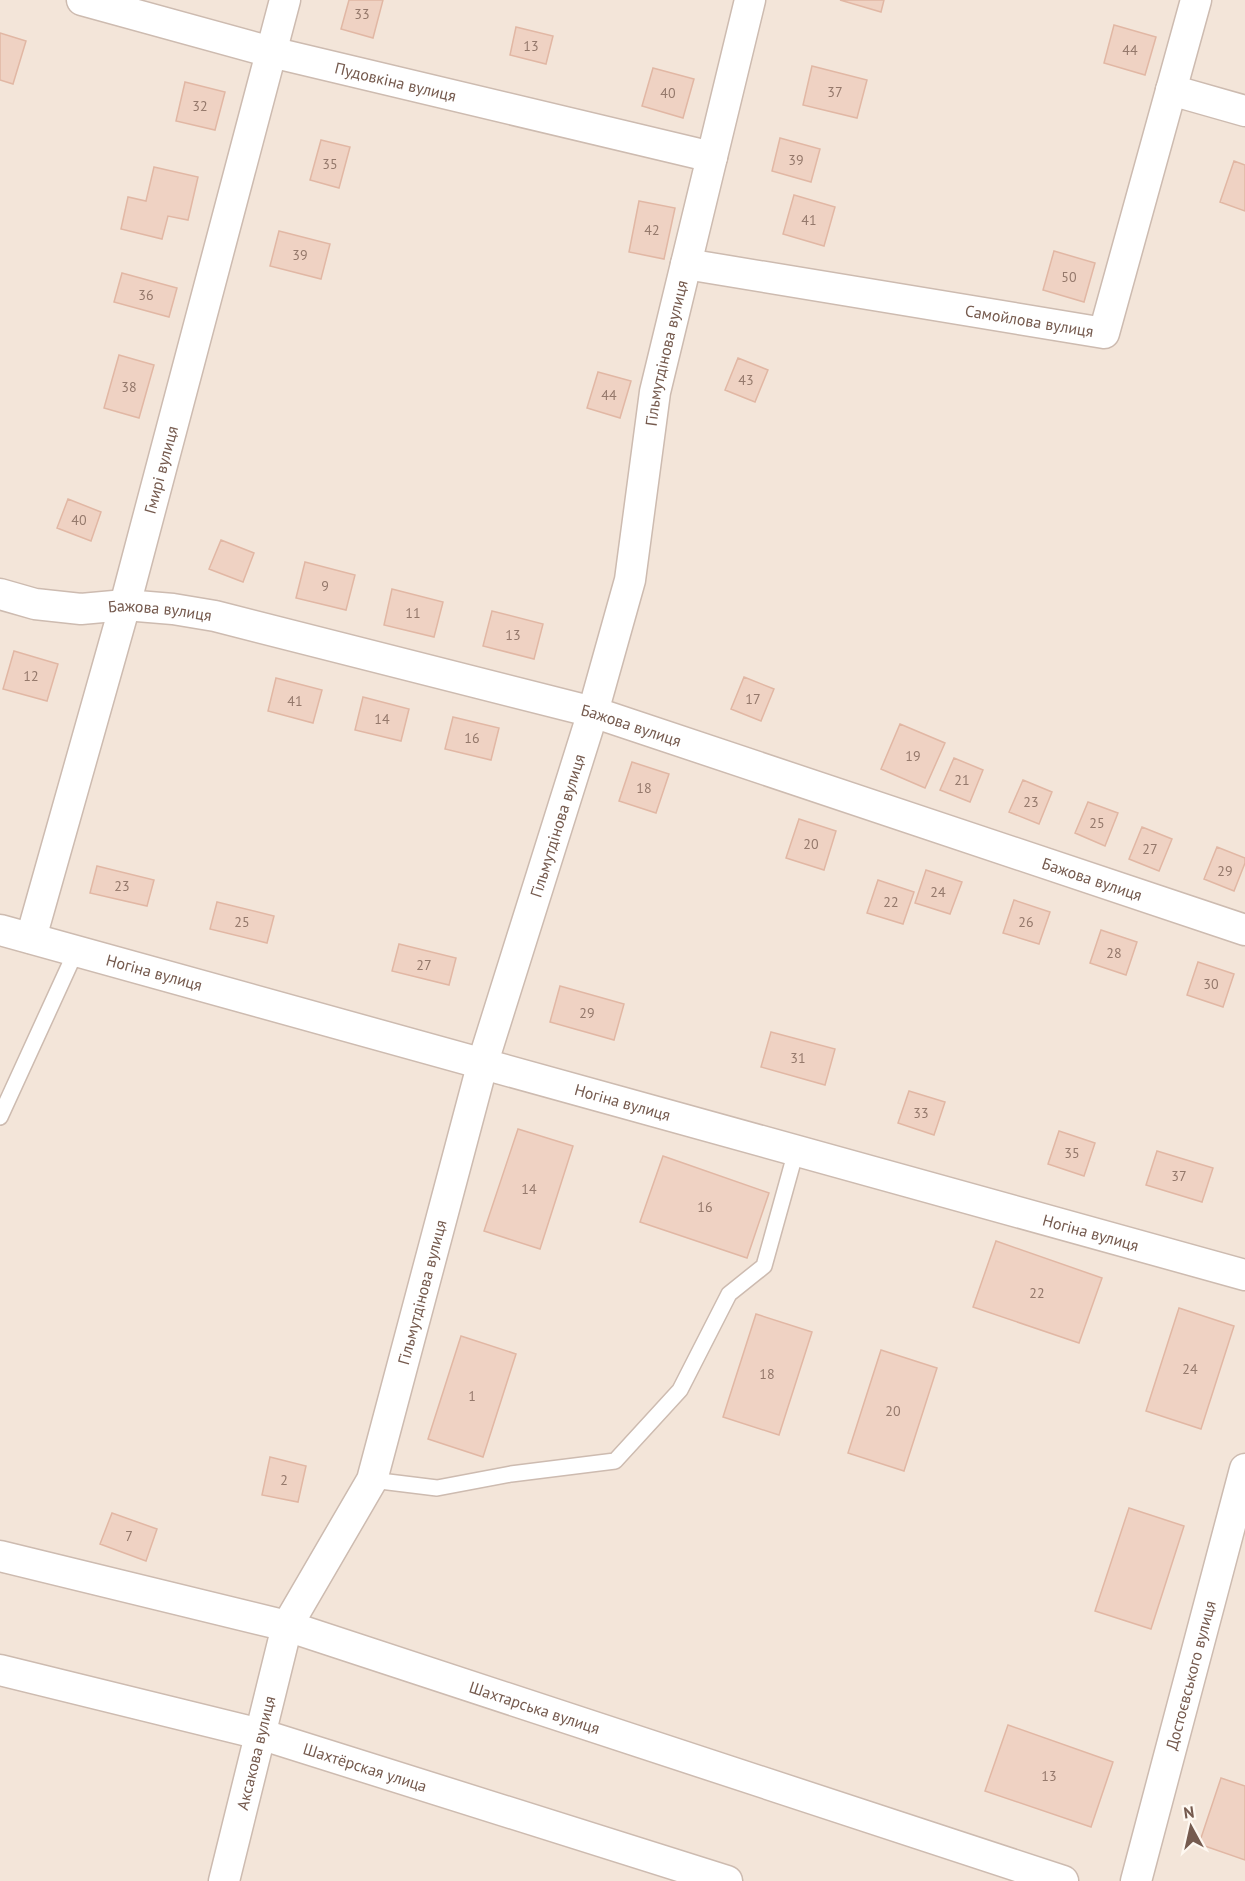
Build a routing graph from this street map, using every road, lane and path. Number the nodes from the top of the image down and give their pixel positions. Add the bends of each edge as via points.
1 (82, 0) edge
2 (285, 0) edge
3 (750, 0) edge
4 (1197, 0) edge
5 (271, 52) junction
6 (1171, 90) junction
7 (1245, 111) edge
8 (712, 157) junction
9 (686, 264) junction
10 (0, 594) edge
11 (125, 604) junction
12 (593, 712) junction
13 (0, 930) edge
14 (1245, 930) edge
15 (31, 938) junction
16 (76, 951) junction
17 (483, 1062) junction
18 (0, 1117) edge
19 (796, 1151) junction
20 (1245, 1275) edge
21 (1245, 1469) edge
22 (372, 1480) junction
23 (0, 1557) edge
24 (287, 1626) junction
25 (0, 1670) edge
26 (260, 1734) junction
27 (224, 1881) edge
28 (727, 1881) edge
29 (1063, 1881) edge
30 (1136, 1881) edge

1 - 5 street, Пудовкіна вулиця
2 - 5 street, Гмирі вулиця
3 - 8 street, Гільмутдінова вулиця
4 - 6 street, Самойлова вулиця
5 - 8 street, Пудовкіна вулиця
5 - 11 street, Гмирі вулиця
6 - 7 street
6 - 9 street, Самойлова вулиця via 1104,333
8 - 9 street, Гільмутдінова вулиця
9 - 12 street, Гільмутдінова вулиця via 655,392 630,580
10 - 11 street, Бажова вулиця via 35,604 81,609
11 - 12 street, Бажова вулиця via 215,616
11 - 15 street, Гмирі вулиця
12 - 14 street, Бажова вулиця
12 - 17 street, Гільмутдінова вулиця
13 - 15 street, Ногіна вулиця
15 - 16 street, Ногіна вулиця
16 - 17 street, Ногіна вулиця
16 - 18 lane
17 - 19 street, Ногіна вулиця
17 - 22 street, Гільмутдінова вулиця
19 - 20 street, Ногіна вулиця
19 - 22 lane via 764,1266 729,1294 680,1390 615,1461 437,1488
21 - 30 street, Достоєвського вулиця
22 - 24 street, Гільмутдінова вулиця
23 - 24 street, Шахтарська вулиця
24 - 26 street, Аксакова вулиця
24 - 29 street, Шахтарська вулиця
25 - 26 street, Шахтёрская улица
26 - 27 street, Аксакова вулиця
26 - 28 street, Шахтёрская улица

